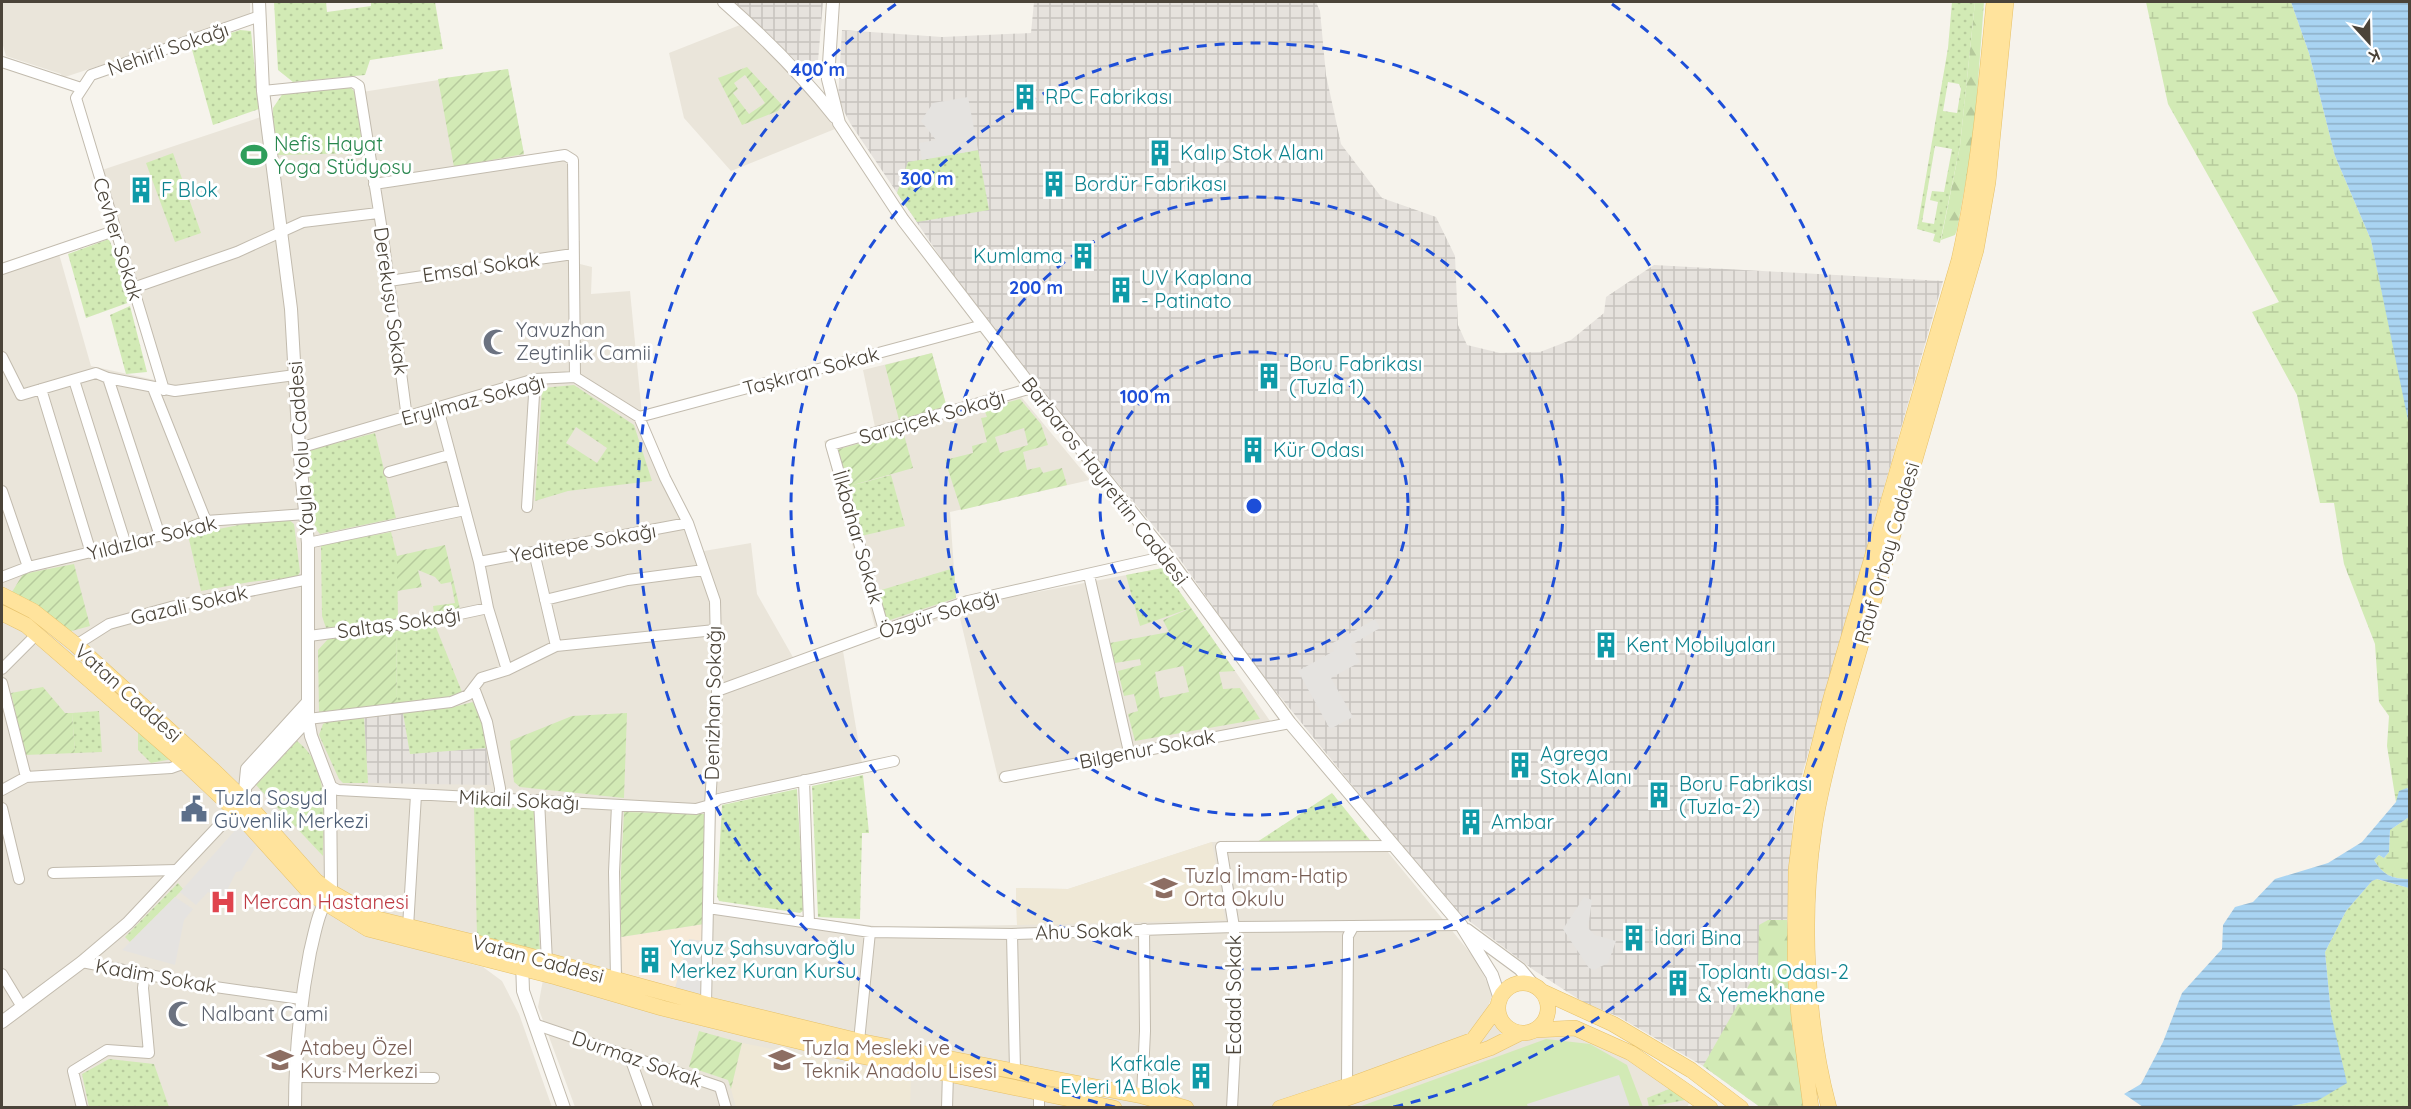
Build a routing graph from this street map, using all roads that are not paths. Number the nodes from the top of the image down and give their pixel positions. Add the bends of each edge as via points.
1 (259, 2) edge
2 (724, 2) edge
3 (833, 2) edge
4 (1994, 2) edge
5 (2006, 2) edge
6 (260, 16) junction
7 (2, 62) edge
8 (81, 88) junction
9 (263, 91) junction
10 (839, 123) junction
11 (374, 184) junction
12 (378, 213) junction
13 (114, 231) junction
14 (280, 232) junction
15 (573, 254) junction
16 (2, 269) edge
17 (389, 281) junction
18 (132, 288) junction
19 (982, 325) junction
20 (2, 358) edge
21 (295, 375) junction
22 (575, 377) junction
23 (108, 378) junction
24 (535, 379) junction
25 (74, 380) junction
26 (1032, 388) junction
27 (41, 389) junction
28 (158, 389) junction
29 (438, 408) junction
30 (639, 417) junction
31 (407, 418) junction
32 (831, 445) joint
33 (299, 448) junction
34 (449, 455) junction
35 (389, 472) dead end
36 (2, 491) edge
37 (527, 507) dead end
38 (465, 510) junction
39 (306, 514) junction
40 (206, 521) junction
41 (688, 524) junction
42 (160, 536) junction
43 (308, 543) junction
44 (126, 545) junction
45 (534, 552) junction
46 (91, 554) junction
47 (1167, 556) junction
48 (479, 562) junction
49 (28, 567) junction
50 (704, 570) junction
51 (1089, 575) junction
52 (2, 577) edge
53 (309, 579) junction
54 (2, 595) edge
55 (545, 600) junction
56 (488, 609) junction
57 (2, 613) edge
58 (715, 630) junction
59 (884, 630) junction
60 (37, 634) junction
61 (309, 636) junction
62 (76, 645) junction
63 (556, 646) junction
64 (2, 669) edge
65 (507, 670) junction
66 (2, 683) edge
67 (474, 688) junction
68 (717, 691) junction
69 (308, 702) junction
70 (308, 719) junction
71 (1290, 723) junction
72 (1129, 753) junction
73 (894, 761) dead end
74 (185, 763) junction
75 (26, 777) junction
76 (1005, 777) dead end
77 (804, 780) junction
78 (330, 786) junction
79 (2, 790) edge
80 (416, 795) junction
81 (238, 796) junction
82 (500, 798) junction
83 (539, 800) junction
84 (617, 805) junction
85 (710, 805) junction
86 (2, 808) edge
87 (1393, 846) junction
88 (7, 852) edge
89 (177, 870) junction
90 (53, 873) dead end
91 (19, 879) dead end
92 (327, 898) junction
93 (708, 908) junction
94 (809, 923) junction
95 (1461, 926) junction
96 (408, 927) junction
97 (1234, 927) junction
98 (1353, 927) junction
99 (1144, 929) junction
100 (870, 932) junction
101 (1012, 934) junction
102 (82, 962) junction
103 (522, 962) junction
104 (547, 962) junction
105 (2, 974) edge
106 (145, 974) junction
107 (616, 980) junction
108 (1537, 989) junction
109 (301, 999) junction
110 (1499, 1002) junction
111 (706, 1004) junction
112 (22, 1007) junction
113 (2, 1022) edge
114 (534, 1024) junction
115 (1527, 1031) junction
116 (859, 1041) junction
117 (629, 1055) junction
118 (1015, 1070) junction
119 (948, 1072) junction
120 (295, 1077) junction
121 (435, 1078) dead end
122 (1347, 1086) junction
123 (1039, 1091) junction
124 (1142, 1096) junction
125 (82, 1107) edge
126 (295, 1107) edge
127 (564, 1107) edge
128 (648, 1107) edge
129 (726, 1107) edge
130 (947, 1107) edge
131 (1039, 1107) edge
132 (1114, 1107) edge
133 (1186, 1107) edge
134 (1232, 1107) edge
135 (1280, 1107) edge
136 (1319, 1107) edge
137 (1710, 1107) edge
138 (1741, 1107) edge
139 (1811, 1107) edge
140 (1829, 1107) edge

1 - 6 street, Yayla Yolu Caddesi
2 - 10 street via 810,86
3 - 10 street, Barbaros Hayrettin Caddesi via 828,79
4 - 139 main road, Rauf Orbay Caddesi via 1981,136 1959,260 1831,698 1804,805 1796,870 1795,961
5 - 140 main road, Rauf Orbay Caddesi via 1988,182 1976,250 1838,723 1814,829 1809,895 1810,1002
6 - 8 street, Nehirli Sokağı via 92,75
6 - 9 street, Yayla Yolu Caddesi
7 - 8 street
8 - 13 street, Cevher Sokak via 76,98
9 - 11 street, Derekuşu Sokak via 352,82 359,86
9 - 14 street, Yayla Yolu Caddesi
10 - 19 street, Barbaros Hayrettin Caddesi via 903,220
11 - 12 street, Derekuşu Sokak
11 - 15 street via 565,155 573,160
12 - 14 street via 303,222
12 - 17 street, Derekuşu Sokak
13 - 16 street
13 - 18 street, Cevher Sokak
14 - 18 street via 237,252
14 - 21 street, Yayla Yolu Caddesi via 286,256
15 - 17 street, Emsal Sokak
15 - 22 street
17 - 31 street, Derekuşu Sokak
18 - 28 street, Cevher Sokak
19 - 26 street, Barbaros Hayrettin Caddesi
19 - 30 street, Taşkıran Sokak
20 - 27 street via 21,395
21 - 28 street via 175,391
21 - 33 street, Yayla Yolu Caddesi
22 - 24 street, Eryılmaz Sokağı
22 - 30 street
23 - 25 street via 96,373
23 - 28 street
23 - 42 street
24 - 29 street, Eryılmaz Sokağı
24 - 37 street
25 - 27 street
25 - 44 street
26 - 32 street, Sarıçiçek Sokağı
26 - 47 street, Barbaros Hayrettin Caddesi
27 - 46 street
28 - 40 street, Cevher Sokak
29 - 31 street, Eryılmaz Sokağı
29 - 34 street
30 - 41 street, Denizhan Sokağı
31 - 33 street, Eryılmaz Sokağı
32 - 59 street, İlkbahar Sokak
33 - 39 street, Yayla Yolu Caddesi
34 - 35 street
34 - 38 street
36 - 49 street
38 - 43 street
38 - 48 street
39 - 40 street, Yıldızlar Sokak
39 - 43 street, Yayla Yolu Caddesi
40 - 42 street, Yıldızlar Sokak
41 - 45 street, Yeditepe Sokağı
41 - 50 street, Denizhan Sokağı
42 - 44 street, Yıldızlar Sokak
43 - 53 street, Yayla Yolu Caddesi
44 - 46 street, Yıldızlar Sokak
45 - 48 street, Yeditepe Sokağı
45 - 55 street
46 - 49 street, Yıldızlar Sokak
47 - 51 street, Özgür Sokağı
47 - 71 street, Barbaros Hayrettin Caddesi
48 - 56 street
49 - 52 street, Yıldızlar Sokak
50 - 55 street via 628,580
50 - 58 street, Denizhan Sokağı via 715,601
51 - 59 street, Özgür Sokağı via 968,602
51 - 72 street
53 - 61 street, Yayla Yolu Caddesi
53 - 62 street, Gazali Sokak via 109,624
54 - 62 main road, Vatan Caddesi via 33,611
55 - 63 street
56 - 61 street, Saltaş Sokağı
56 - 65 street
57 - 60 main road, Vatan Caddesi
58 - 63 street
58 - 68 street, Denizhan Sokağı
59 - 68 street, Özgür Sokağı
60 - 64 street
60 - 74 main road, Vatan Caddesi
61 - 69 street, Yayla Yolu Caddesi
62 - 81 main road, Vatan Caddesi
63 - 65 street
65 - 67 street via 481,678
66 - 75 street
67 - 70 street via 451,702
67 - 82 street via 487,722
68 - 85 street, Denizhan Sokağı
69 - 70 street, Yayla Yolu Caddesi
69 - 81 street via 247,769
70 - 78 street, Yayla Yolu Caddesi
70 - 81 street
71 - 72 street, Bilgenur Sokak
71 - 87 street, Barbaros Hayrettin Caddesi
72 - 76 street, Bilgenur Sokak
73 - 77 street, Mikail Sokağı
74 - 75 street via 171,768
74 - 81 main road, Vatan Caddesi
75 - 79 street
77 - 85 street, Mikail Sokağı via 719,799
77 - 94 street
78 - 80 street, Mikail Sokağı via 338,790
78 - 92 street, Yayla Yolu Caddesi
80 - 82 street, Mikail Sokağı
80 - 96 street
81 - 89 street
81 - 92 main road, Vatan Caddesi
82 - 83 street, Mikail Sokağı
83 - 84 street, Mikail Sokağı
83 - 104 street
84 - 85 street, Mikail Sokağı via 696,809
84 - 107 street
85 - 93 street, Denizhan Sokağı
86 - 88 street
87 - 95 street, Barbaros Hayrettin Caddesi
87 - 97 street, Ecdad Sokak via 1221,847
88 - 91 street
89 - 90 street
89 - 102 street via 128,924
92 - 96 main road, Vatan Caddesi via 378,920
92 - 103 main road, Vatan Caddesi via 368,929
92 - 109 street, Yayla Yolu Caddesi via 315,930
93 - 94 street, Ahu Sokak
93 - 111 street, Denizhan Sokağı
94 - 100 street, Ahu Sokak
95 - 98 street, Ahu Sokak
95 - 108 street via 1520,969
95 - 110 street via 1492,975
96 - 103 main road, Vatan Caddesi
97 - 98 street, Ahu Sokak
97 - 99 street, Ahu Sokak
97 - 134 street, Ecdad Sokak
98 - 122 street via 1348,936
99 - 101 street, Ahu Sokak
99 - 124 street
100 - 101 street, Ahu Sokak
100 - 116 street
101 - 118 street
102 - 106 street, Kadim Sokak
102 - 112 street
103 - 104 main road, Vatan Caddesi
103 - 114 street via 523,991
103 - 119 main road, Vatan Caddesi via 751,1030
104 - 107 main road, Vatan Caddesi
105 - 112 street
106 - 109 street, Kadim Sokak
106 - 125 street via 150,1053 107,1050 73,1071
107 - 111 main road, Vatan Caddesi
108 - 110 main road via 1526,984 1510,987
108 - 115 main road via 1545,997 1547,1012 1545,1019
108 - 138 main road via 1613,1024 1691,1071
109 - 120 street, Yayla Yolu Caddesi
110 - 115 main road via 1501,1021 1513,1031
110 - 122 main road via 1473,1040
111 - 116 main road, Vatan Caddesi
112 - 113 street
114 - 117 street, Durmaz Sokak
114 - 127 street
115 - 136 main road via 1490,1048
115 - 137 main road via 1575,1028 1631,1053
116 - 118 main road, Vatan Caddesi
117 - 128 street
117 - 129 street, Durmaz Sokak via 720,1087
118 - 124 main road, Vatan Caddesi
119 - 123 main road, Vatan Caddesi
119 - 130 street
120 - 121 street
120 - 126 street, Yayla Yolu Caddesi
122 - 135 main road
123 - 131 street
123 - 132 main road, Vatan Caddesi
124 - 133 main road, Vatan Caddesi

